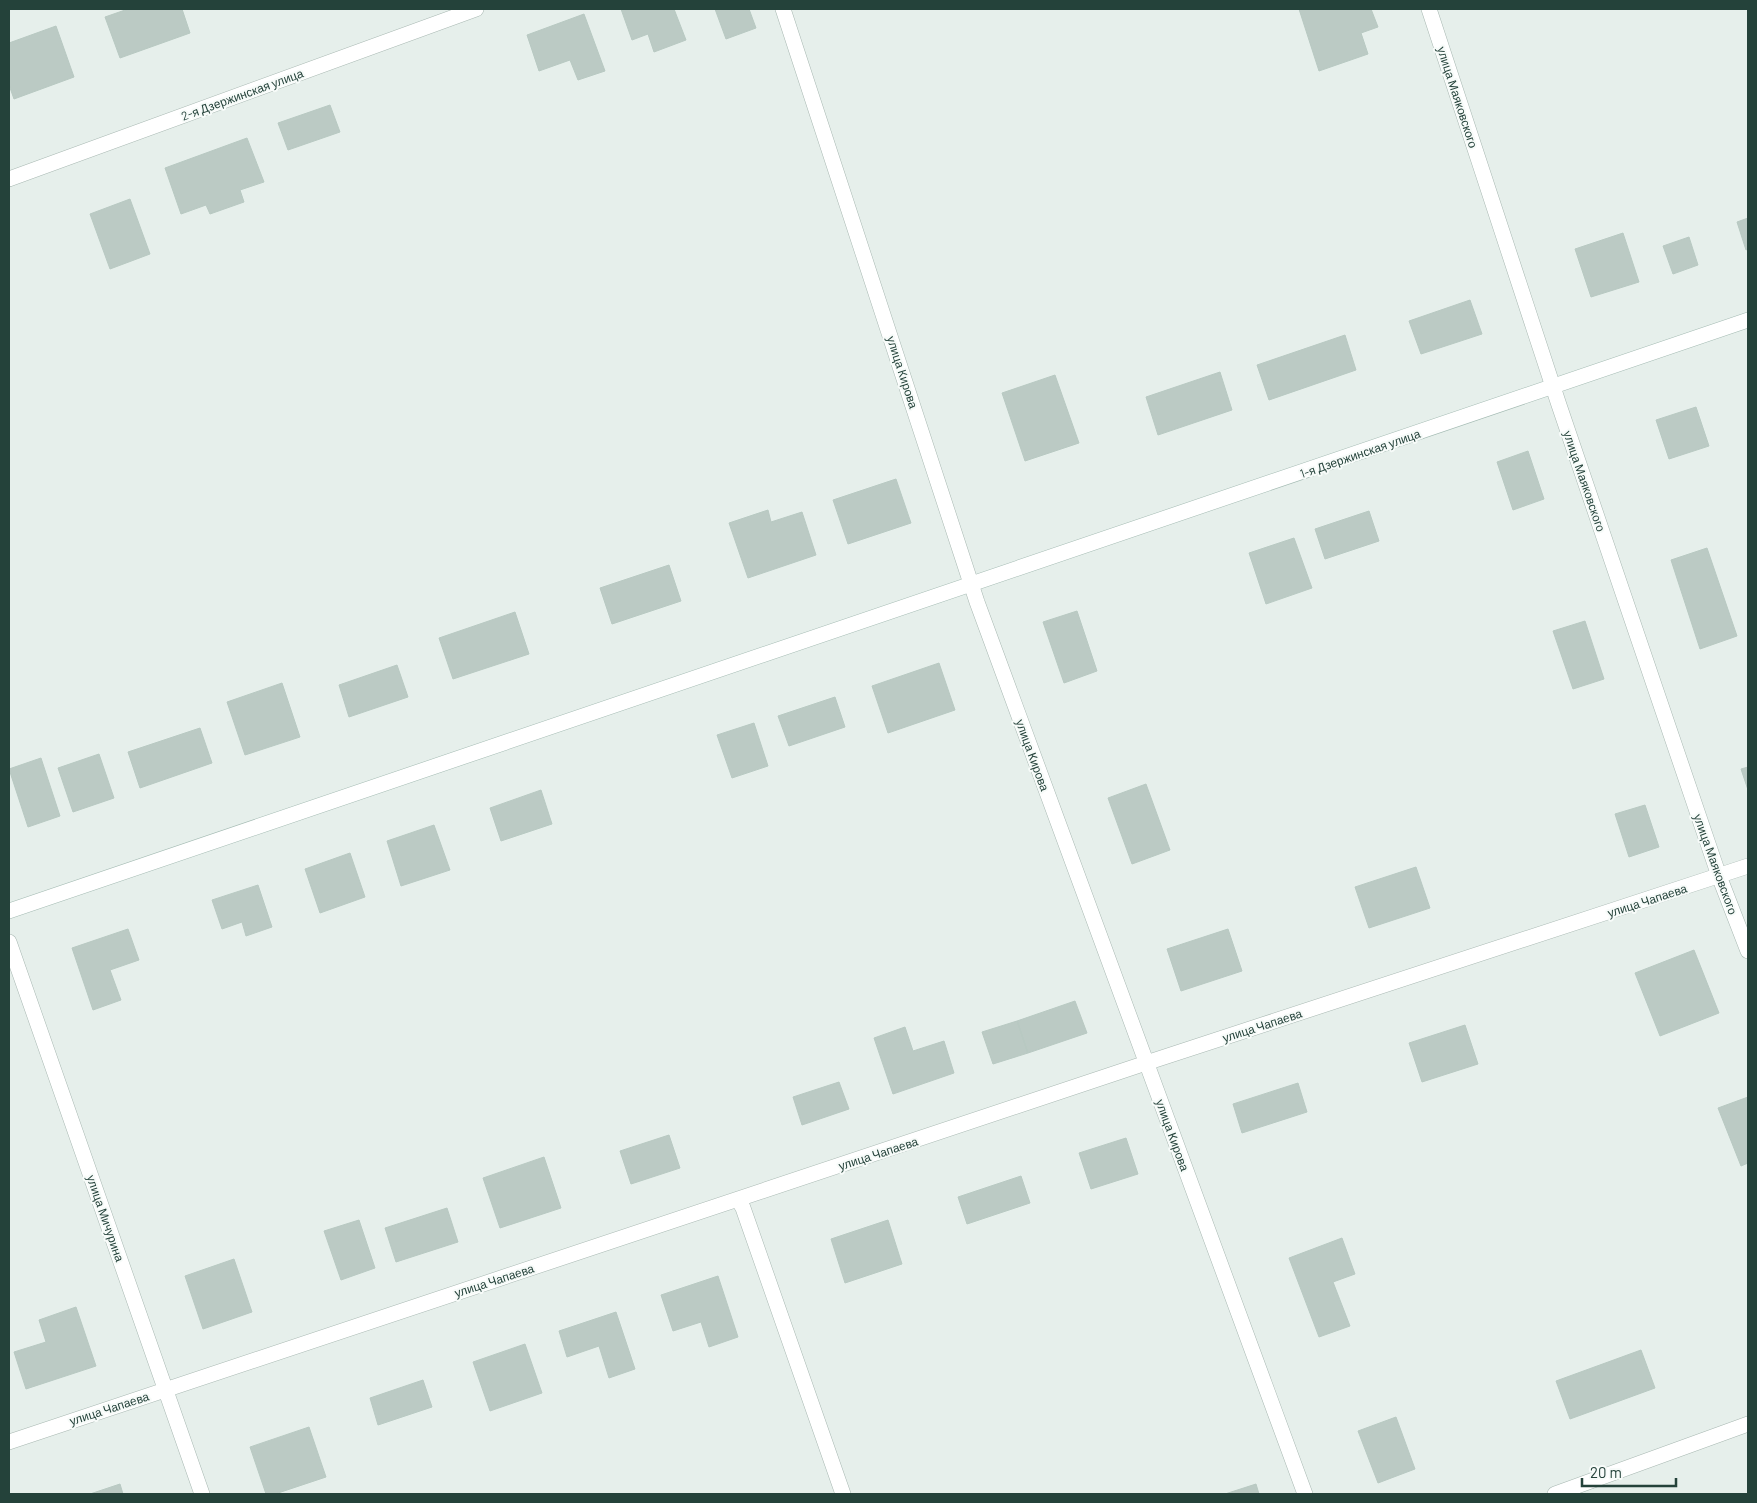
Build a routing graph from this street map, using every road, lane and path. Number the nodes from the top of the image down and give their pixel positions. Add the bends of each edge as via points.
1 (476, 9) edge
2 (784, 9) edge
3 (1429, 9) edge
4 (9, 179) edge
5 (1748, 320) edge
6 (1554, 387) junction
7 (972, 585) junction
8 (1748, 866) edge
9 (1719, 876) junction
10 (9, 911) edge
11 (9, 942) edge
12 (1748, 951) edge
13 (1146, 1063) junction
14 (738, 1199) junction
15 (166, 1390) junction
16 (1748, 1424) edge
17 (9, 1442) edge
18 (202, 1494) edge
19 (843, 1494) edge
20 (1305, 1494) edge
21 (1555, 1494) edge

1 - 4 street, 2-я Дзержинская улица
2 - 7 street, улица Кирова
3 - 6 street, улица Маяковского
5 - 6 street, 1-я Дзержинская улица
6 - 7 street, 1-я Дзержинская улица
6 - 9 street, улица Маяковского
7 - 10 street, 1-я Дзержинская улица
7 - 13 street, улица Кирова
8 - 9 street, улица Чапаева
9 - 12 street, улица Маяковского
9 - 13 street, улица Чапаева
11 - 15 street, улица Мичурина
13 - 14 street, улица Чапаева
13 - 20 street, улица Кирова
14 - 15 street, улица Чапаева
14 - 19 street
15 - 17 street, улица Чапаева
15 - 18 street, улица Мичурина
16 - 21 street

